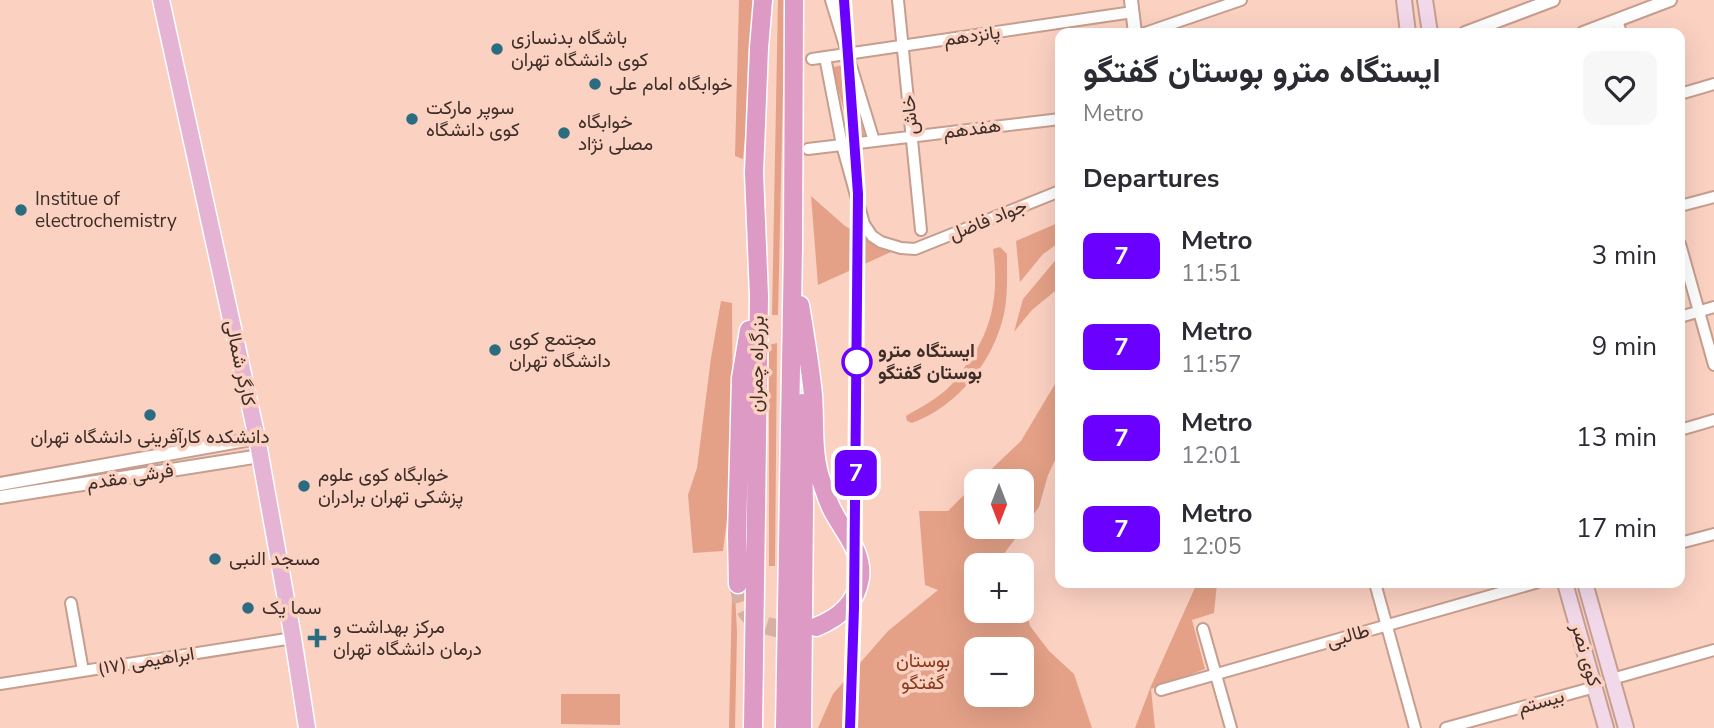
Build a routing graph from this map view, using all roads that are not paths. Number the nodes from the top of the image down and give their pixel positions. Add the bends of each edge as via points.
1 (161, 0) edge
2 (763, 0) edge
3 (794, 0) edge
4 (831, 0) edge
5 (898, 0) edge
6 (1241, 0) edge
7 (1404, 0) edge
8 (1425, 0) edge
9 (1553, 0) edge
10 (1670, 0) edge
11 (1132, 6) edge
12 (1619, 27) edge
13 (1134, 28) edge
14 (1160, 28) edge
15 (1407, 28) edge
16 (1429, 28) edge
17 (1478, 28) edge
18 (903, 46) junction
19 (847, 53) junction
20 (825, 57) junction
21 (812, 59) dead end
22 (1714, 84) edge
23 (1685, 93) edge
24 (1055, 119) edge
25 (912, 137) junction
26 (874, 141) junction
27 (842, 145) junction
28 (808, 149) dead end
29 (1055, 193) edge
30 (1714, 197) edge
31 (1685, 205) edge
32 (921, 230) dead end
33 (793, 247) junction
34 (1685, 262) edge
35 (759, 296) junction
36 (800, 304) junction
37 (1714, 307) edge
38 (1699, 311) junction
39 (1685, 315) edge
40 (1714, 365) edge
41 (1714, 420) edge
42 (1685, 429) edge
43 (257, 438) junction
44 (260, 456) junction
45 (0, 484) edge
46 (0, 498) edge
47 (1714, 534) edge
48 (1685, 542) edge
49 (738, 584) tunnel mouth
50 (1376, 588) edge
51 (1517, 588) edge
52 (1566, 588) edge
53 (1586, 588) edge
54 (71, 603) dead end
55 (1386, 625) junction
56 (816, 627) tunnel mouth
57 (1203, 629) dead end
58 (293, 638) junction
59 (1714, 650) edge
60 (83, 671) junction
61 (1216, 674) junction
62 (1612, 679) junction
63 (0, 684) edge
64 (1595, 687) junction
65 (1161, 690) dead end
66 (307, 728) edge
67 (753, 728) edge
68 (785, 728) edge
69 (802, 728) edge
70 (1231, 728) edge
71 (1415, 728) edge
72 (1446, 728) edge
73 (1606, 728) edge
74 (1626, 728) edge

1 - 43 main road, کارگر شمالی
2 - 35 highway, بزرگراه چمران via 754,173
3 - 33 highway, بزرگراه چمران
4 - 19 street
5 - 18 street, خاش
6 - 14 street
7 - 15 main road
8 - 16 main road
9 - 17 street
10 - 12 street
11 - 13 street
11 - 18 street, پانزدهم
18 - 19 street, پانزدهم
18 - 25 street, خاش
19 - 20 street, پانزدهم
19 - 26 street
20 - 21 street, پانزدهم
20 - 27 street
22 - 23 street
24 - 25 street, هفدهم
25 - 26 street, هفدهم
25 - 32 street, خاش
26 - 27 street, هفدهم
27 - 28 street, هفدهم
27 - 29 street, جواد فاضل via 864,224 881,242 901,248 915,249
30 - 31 street
33 - 36 highway
33 - 68 highway, بزرگراه چمران
34 - 38 street
35 - 49 highway via 741,378
35 - 67 highway, بزرگراه چمران
36 - 56 highway via 811,376 816,459 833,513 856,550 860,577 846,609
36 - 69 highway
37 - 38 street
38 - 39 street
38 - 40 street
41 - 42 street
43 - 44 main road, کارگر شمالی
43 - 45 street, فرشی مقدم
44 - 46 street, فرشی مقدم
44 - 58 main road, کارگر شمالی
47 - 48 street
50 - 55 street
51 - 55 street, طالبی
52 - 64 main road, کوی نصر
53 - 62 main road, کوی نصر
54 - 60 street
55 - 61 street, طالبی
55 - 71 street
57 - 61 street
58 - 60 street, ابراهیمی (۱۷)
58 - 66 main road, کارگر شمالی
59 - 62 street
60 - 63 street, ابراهیمی (۱۷)
61 - 65 street, طالبی
61 - 70 street
62 - 74 main road, کوی نصر
64 - 72 street, بیستم
64 - 73 main road, کوی نصر

